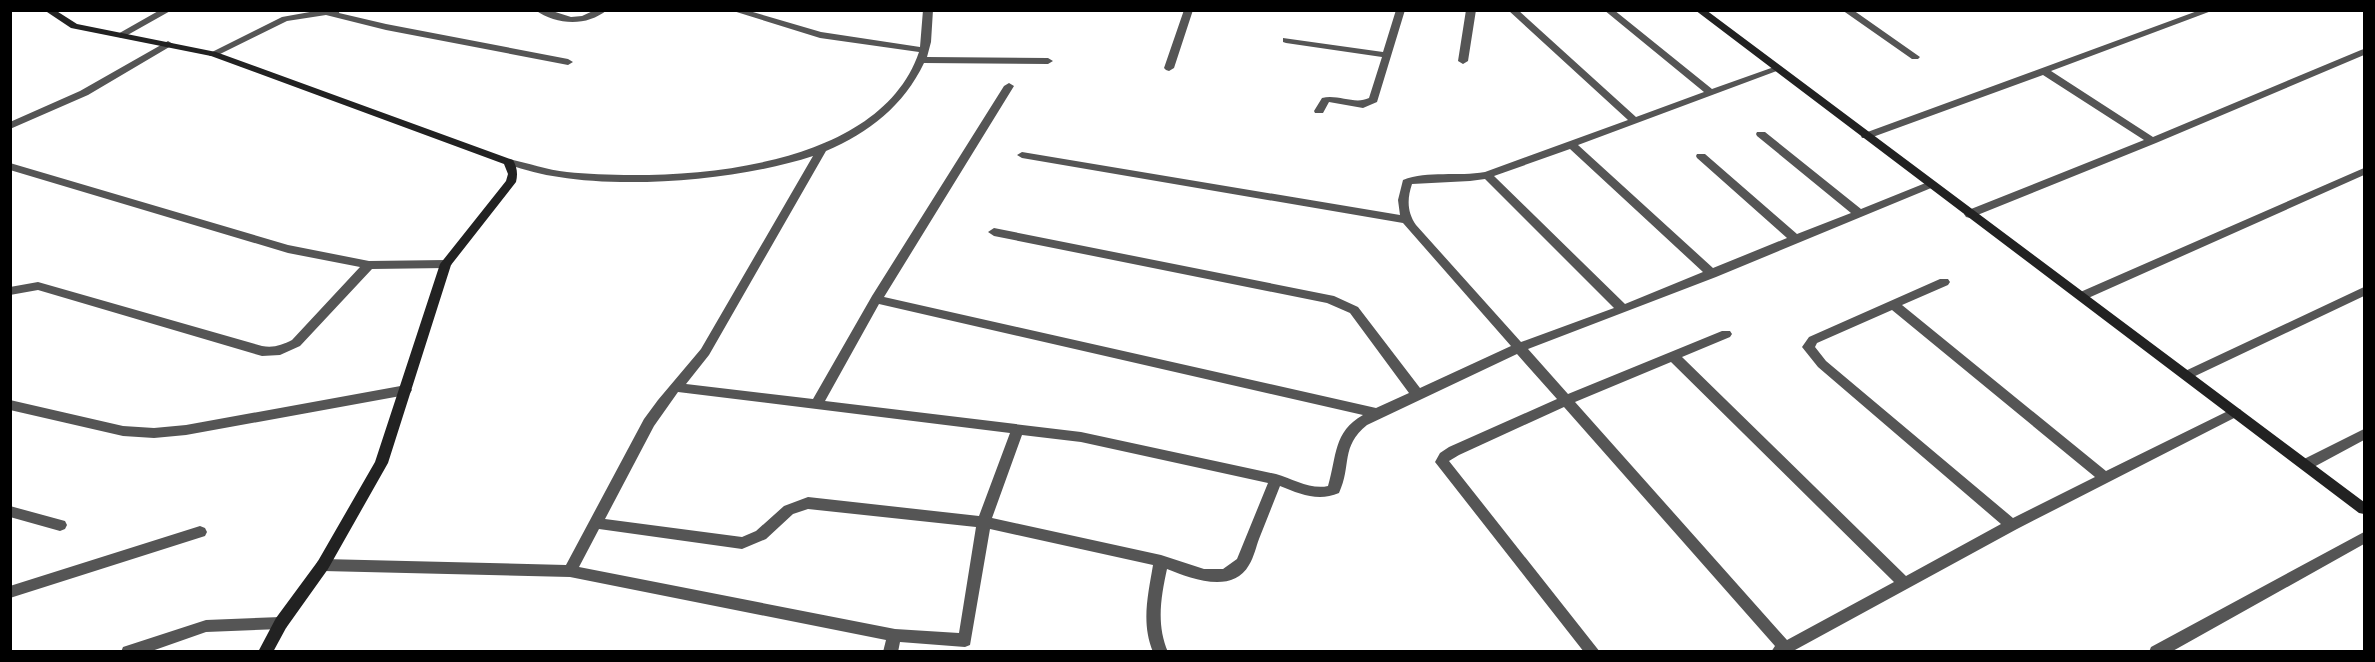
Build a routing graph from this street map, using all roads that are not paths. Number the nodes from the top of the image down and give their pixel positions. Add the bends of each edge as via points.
1 (168, 10) edge
2 (539, 10) edge
3 (603, 10) edge
4 (734, 10) edge
5 (928, 10) edge
6 (1189, 10) edge
7 (1401, 10) edge
8 (1471, 10) edge
9 (1512, 10) edge
10 (1608, 10) edge
11 (1699, 10) edge
12 (1846, 10) edge
13 (2210, 10) edge
14 (50, 11) edge
15 (332, 12) edge
16 (121, 35) junction
17 (1286, 40) dead end
18 (168, 44) junction
19 (2364, 52) edge
20 (213, 54) junction
21 (922, 55) junction
22 (1387, 55) junction
23 (1915, 57) dead end
24 (1048, 61) dead end
25 (1463, 61) dead end
26 (568, 62) dead end
27 (1169, 68) dead end
28 (1777, 69) junction
29 (2044, 71) junction
30 (1009, 86) dead end
31 (1711, 93) junction
32 (1319, 111) dead end
33 (1635, 121) junction
34 (10, 126) edge
35 (1761, 134) dead end
36 (1866, 136) junction
37 (2152, 141) junction
38 (1572, 145) junction
39 (822, 149) junction
40 (1022, 155) dead end
41 (1701, 156) dead end
42 (509, 162) junction
43 (10, 166) edge
44 (2364, 171) edge
45 (1487, 175) junction
46 (1932, 184) junction
47 (1860, 214) junction
48 (1970, 214) junction
49 (1405, 220) junction
50 (994, 232) dead end
51 (1796, 240) junction
52 (446, 264) junction
53 (369, 265) junction
54 (1712, 274) junction
55 (1944, 282) dead end
56 (10, 291) edge
57 (2364, 291) edge
58 (2082, 296) junction
59 (876, 299) junction
60 (1893, 304) junction
61 (1623, 309) junction
62 (1726, 334) dead end
63 (1521, 347) junction
64 (1674, 357) junction
65 (2187, 375) junction
66 (675, 387) junction
67 (406, 390) junction
68 (1417, 394) junction
69 (1565, 401) junction
70 (817, 404) junction
71 (10, 405) edge
72 (2236, 412) junction
73 (1377, 413) junction
74 (1018, 428) junction
75 (2364, 434) edge
76 (2307, 464) junction
77 (2106, 478) junction
78 (1276, 479) junction
79 (2364, 509) edge
80 (10, 512) edge
81 (984, 522) junction
82 (596, 523) junction
83 (60, 525) dead end
84 (2012, 525) junction
85 (200, 532) dead end
86 (2364, 538) edge
87 (1161, 561) junction
88 (322, 565) junction
89 (570, 571) junction
90 (1904, 583) junction
91 (10, 592) edge
92 (281, 623) junction
93 (895, 635) junction
94 (966, 646) edge
95 (1784, 650) edge
96 (128, 651) edge
97 (265, 651) edge
98 (890, 651) edge
99 (1161, 651) edge
100 (1593, 651) edge
101 (2156, 651) edge

1 - 16 street
2 - 3 street via 574,22
4 - 21 street via 820,35
5 - 21 street
6 - 27 street
7 - 22 street
8 - 25 street
9 - 33 street
10 - 31 street
11 - 28 street
12 - 23 street
13 - 29 street
14 - 16 street via 74,26
15 - 20 street via 285,19
15 - 26 street via 386,27
16 - 18 street
17 - 22 street
18 - 20 street
18 - 34 street via 84,93
19 - 37 street
20 - 42 street
21 - 24 street
21 - 39 street via 905,88 884,112 857,132
22 - 32 street via 1370,103 1357,105 1332,99 1326,100
28 - 31 street
28 - 36 street
29 - 36 street
29 - 37 street
30 - 59 street
31 - 33 street
33 - 38 street
35 - 47 street
36 - 46 street
37 - 48 street
38 - 45 street
38 - 54 street
39 - 42 street via 745,167 642,178 563,175
39 - 66 street via 705,352
40 - 49 street
41 - 51 street
42 - 52 street via 511,182
43 - 53 street via 288,249
44 - 58 street
45 - 49 street via 1407,182
45 - 61 street
46 - 47 street
46 - 48 street
47 - 51 street
48 - 58 street
49 - 63 street
50 - 68 street via 1330,299 1354,310
51 - 54 street
52 - 53 street
52 - 67 street
53 - 56 street via 296,343 274,353 38,286
54 - 61 street
55 - 60 street
57 - 65 street
58 - 65 street
59 - 70 street
59 - 73 street
60 - 77 street
60 - 84 street via 1813,340 1808,347 1822,364
61 - 63 street
62 - 64 street
63 - 68 street
63 - 69 street
64 - 69 street
64 - 90 street
65 - 72 street
66 - 70 street
66 - 82 street via 649,423
67 - 71 street via 154,433 123,431
67 - 88 street via 381,463
68 - 73 street
69 - 95 street
69 - 100 street via 1454,451 1442,462
70 - 74 street
72 - 76 street
72 - 77 street
73 - 78 street via 1348,432 1334,489 1319,492
74 - 78 street via 1081,437
74 - 81 street
75 - 76 street
76 - 79 street
77 - 84 street
78 - 87 street via 1244,563 1236,572 1213,578
80 - 83 street
81 - 82 street via 808,503 784,511 759,538 742,543
81 - 87 street
81 - 94 street
82 - 89 street
84 - 90 street
85 - 91 street
86 - 101 street
87 - 99 street via 1153,615 1153,630
88 - 89 street
88 - 92 street
89 - 93 street
90 - 95 street
92 - 96 street via 206,626
92 - 97 street
93 - 94 street
93 - 98 street

